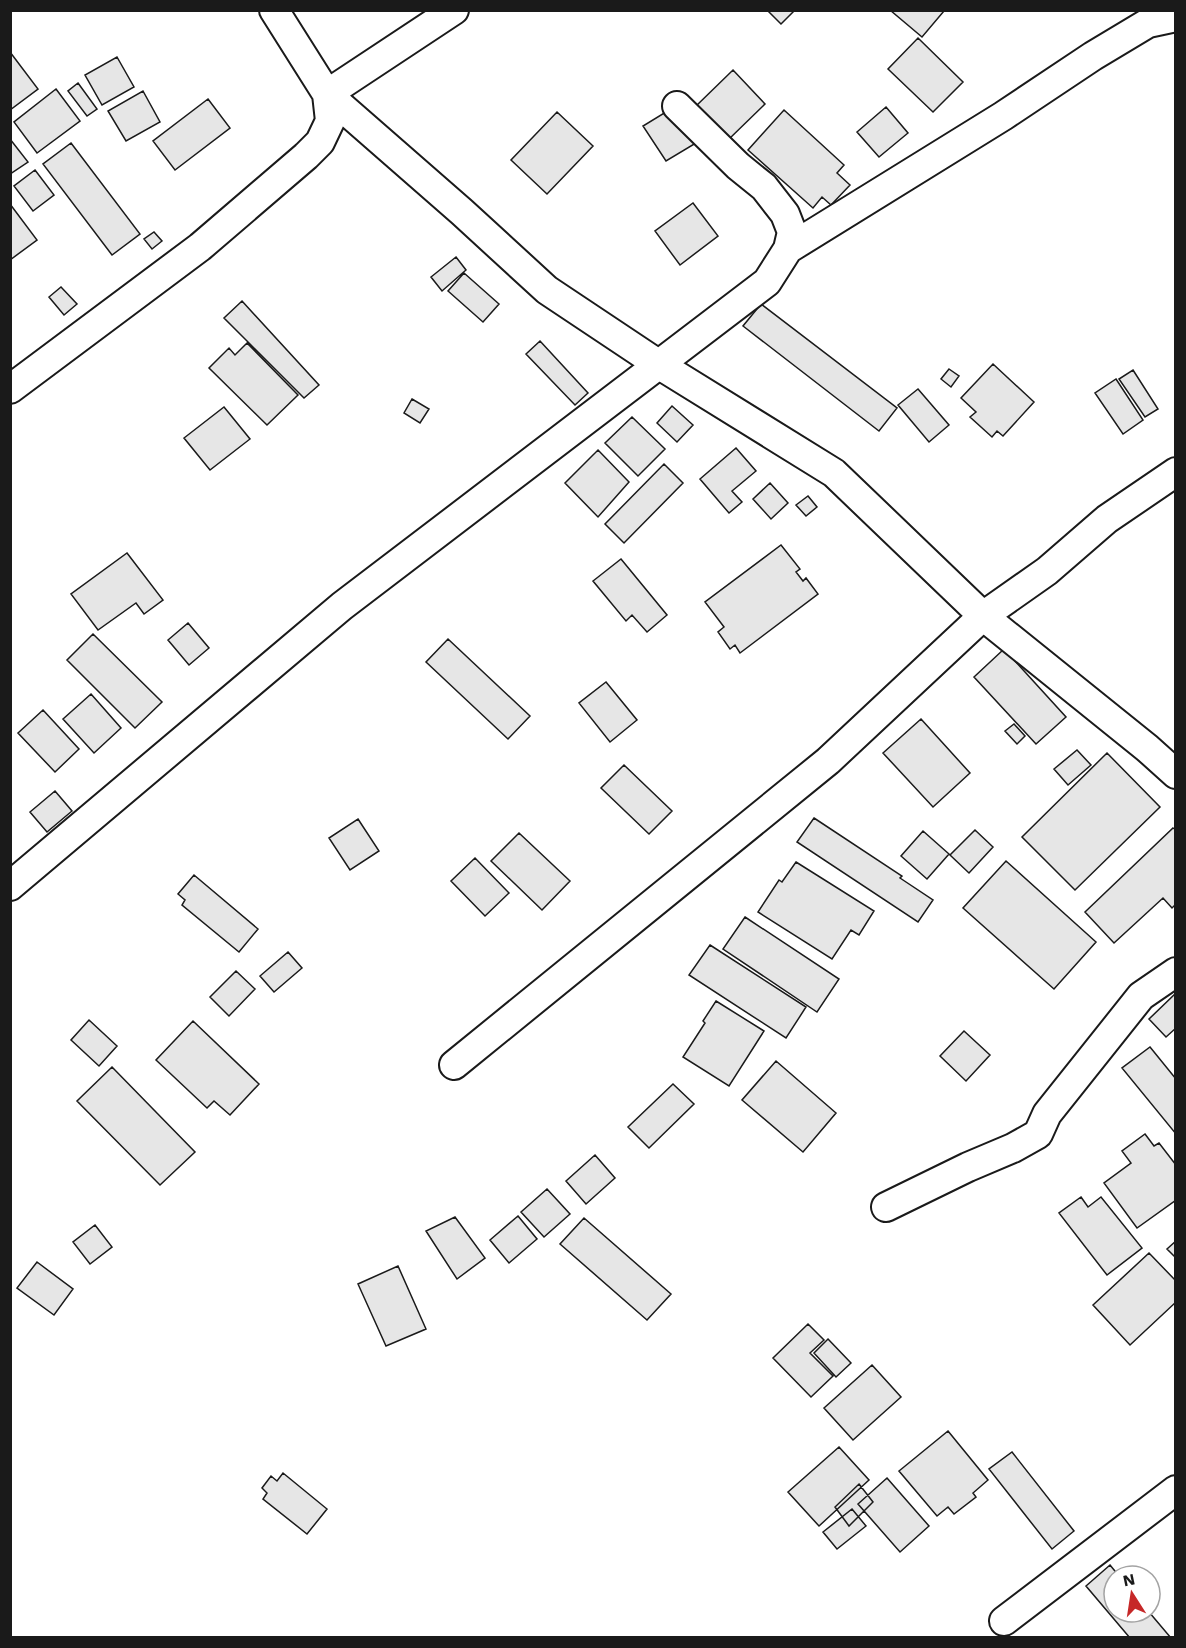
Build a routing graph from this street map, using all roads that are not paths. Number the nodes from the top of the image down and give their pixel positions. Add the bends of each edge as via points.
1 (274, 10) edge
2 (454, 10) edge
3 (1176, 17) edge
4 (327, 94) junction
5 (677, 106) dead end
6 (788, 249) junction
7 (657, 364) junction
8 (10, 390) edge
9 (1176, 472) edge
10 (984, 616) junction
11 (1176, 774) edge
12 (10, 886) edge
13 (1176, 972) edge
14 (454, 1065) dead end
15 (886, 1207) dead end
16 (1176, 1490) edge
17 (1004, 1621) dead end

1 - 4 street
2 - 4 street
3 - 6 street via 1148,23
4 - 7 street via 547,290
4 - 8 street via 330,121 320,142 306,156 200,247
5 - 6 street via 764,187 785,214 792,232
6 - 7 street via 767,282
7 - 10 street via 834,473
7 - 12 street via 342,606
9 - 10 street via 1107,519 1047,572
10 - 11 street
10 - 14 street via 828,761
13 - 15 street via 1141,996 1047,1114 1038,1134
16 - 17 street

